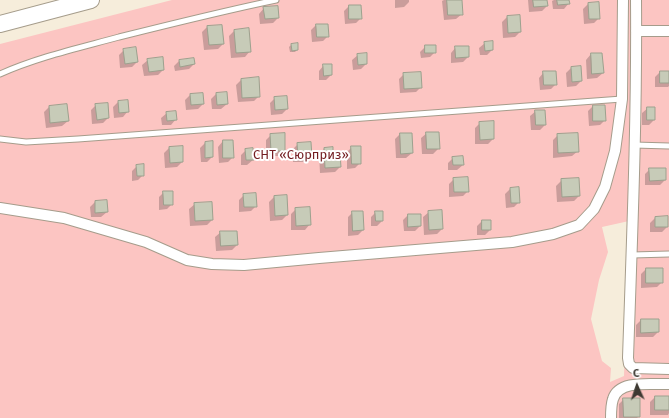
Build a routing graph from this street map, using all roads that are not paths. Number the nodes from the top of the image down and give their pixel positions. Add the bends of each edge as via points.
1 (91, 0) edge
2 (276, 0) edge
3 (623, 0) edge
4 (636, 0) edge
5 (0, 24) edge
6 (636, 31) junction
7 (669, 31) edge
8 (0, 74) edge
9 (622, 99) junction
10 (0, 139) edge
11 (634, 145) junction
12 (669, 146) edge
13 (0, 208) edge
14 (669, 254) edge
15 (632, 255) junction
16 (669, 369) edge
17 (669, 384) edge
18 (611, 418) edge

1 - 5 main road
2 - 8 lane via 77,48 24,63
3 - 9 street
4 - 6 street
6 - 7 street
6 - 11 street
9 - 10 lane via 70,140 26,142
9 - 13 street via 615,151 605,187 594,210 579,225 553,234 512,242 244,265 212,264 187,260 146,242 64,218
11 - 12 lane
11 - 15 street
14 - 15 lane
15 - 16 street via 629,364 639,369
17 - 18 street via 625,386 613,399

